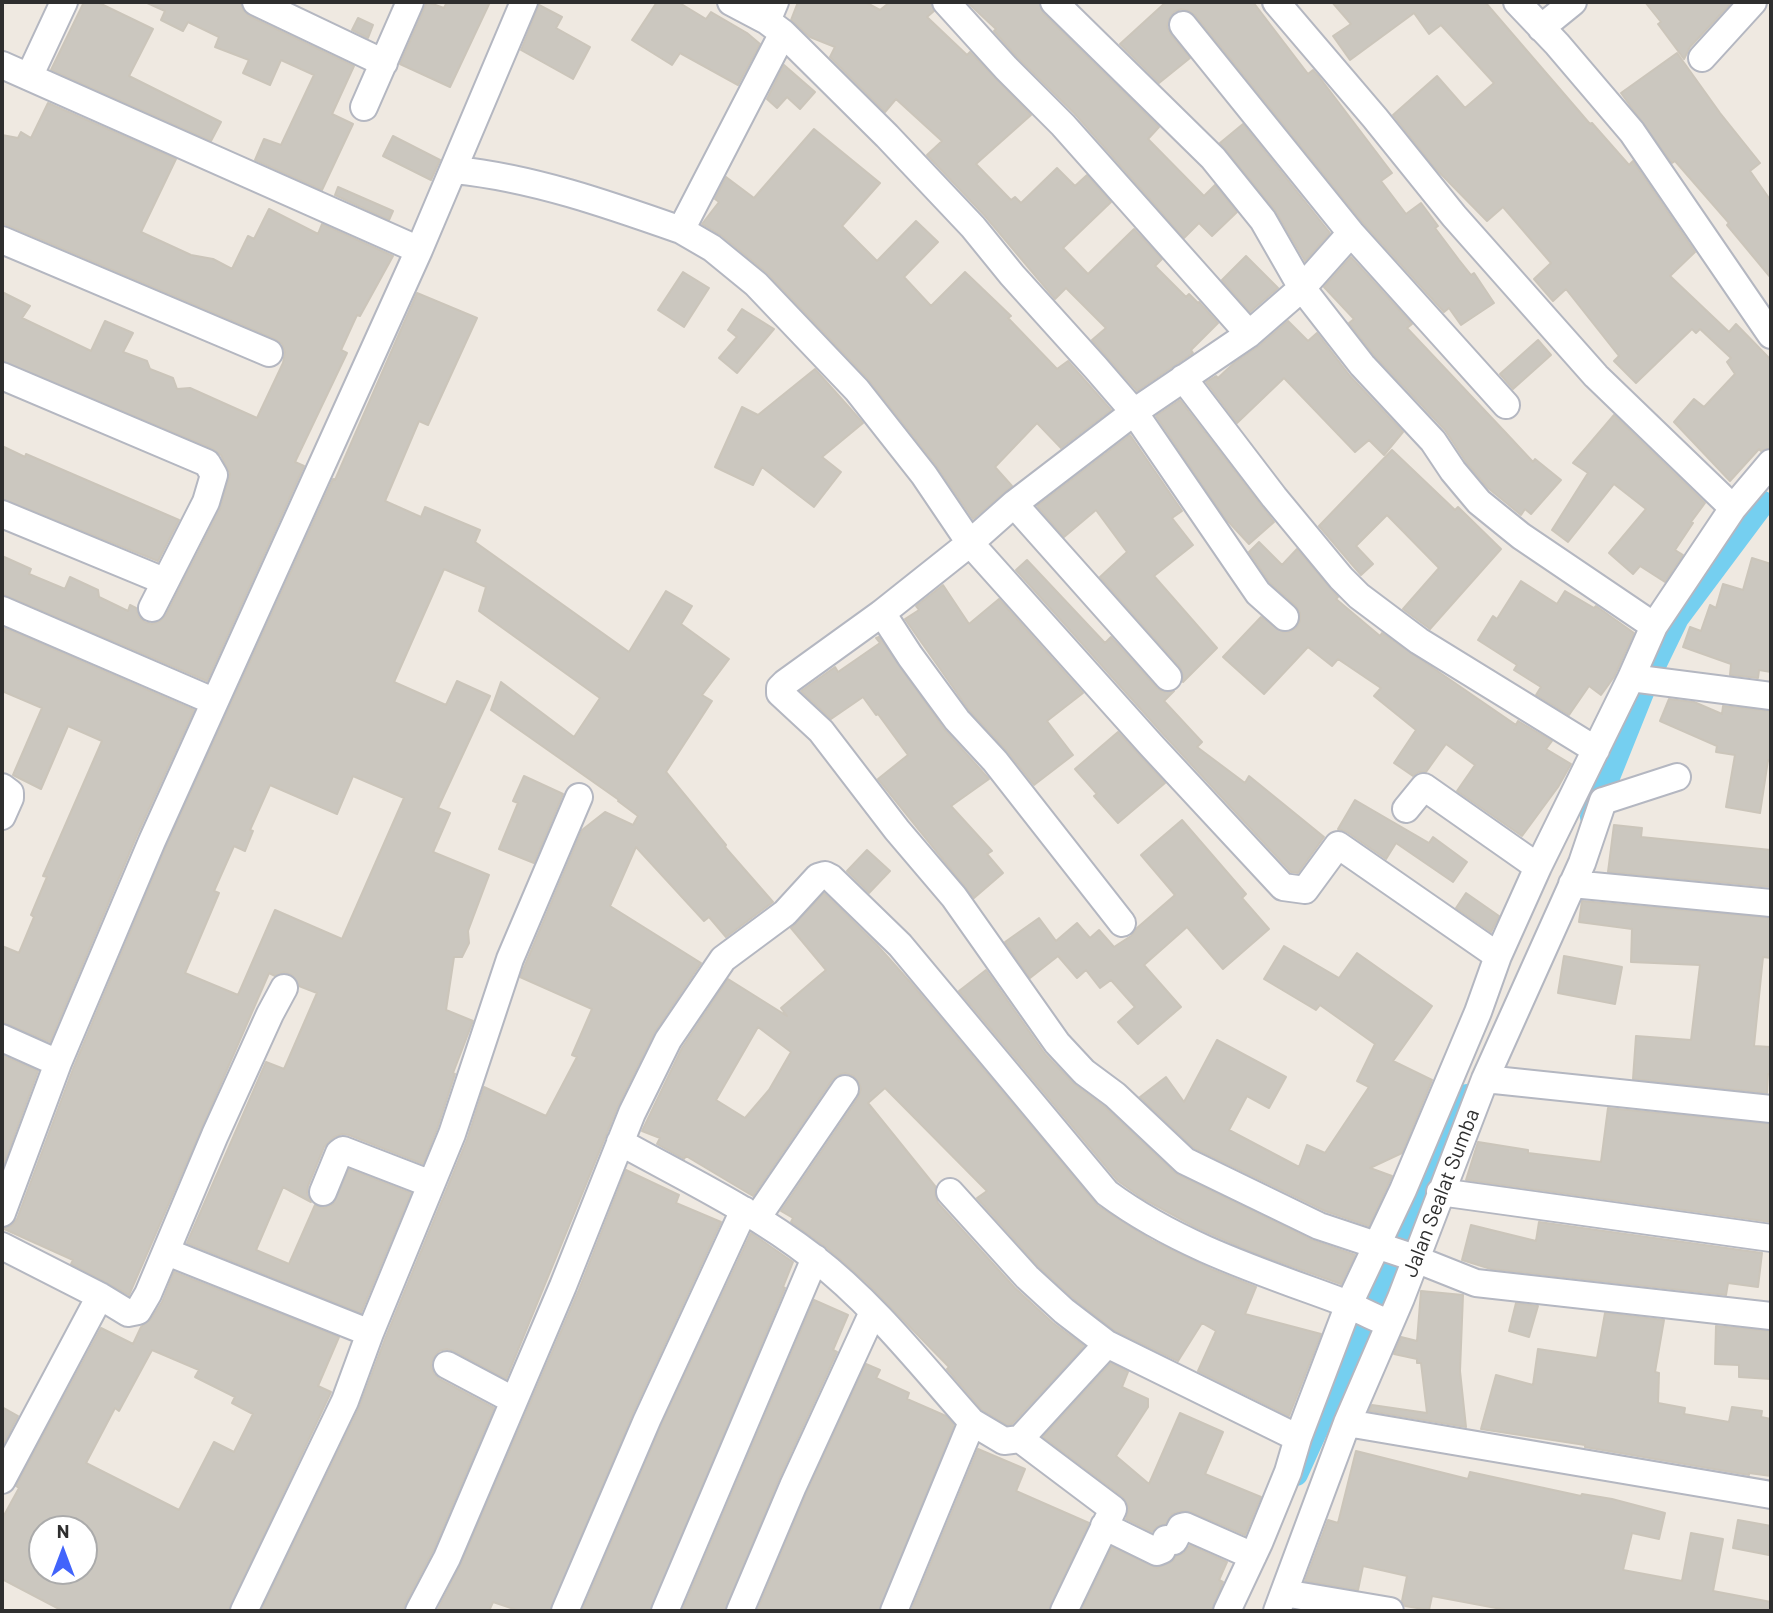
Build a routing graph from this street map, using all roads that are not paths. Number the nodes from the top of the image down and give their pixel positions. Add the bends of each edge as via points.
1 (64, 2) edge
2 (256, 2) edge
3 (410, 2) edge
4 (524, 2) edge
5 (732, 2) edge
6 (946, 2) edge
7 (1054, 2) edge
8 (1276, 2) edge
9 (1517, 2) edge
10 (1573, 2) edge
11 (1753, 2) edge
12 (775, 19) edge
13 (1183, 25) dead end
14 (1541, 28) junction
15 (1702, 58) dead end
16 (384, 63) junction
17 (2, 65) edge
18 (29, 77) junction
19 (364, 107) dead end
20 (455, 170) junction
21 (681, 230) junction
22 (1351, 233) junction
23 (2, 240) edge
24 (419, 250) junction
25 (1301, 288) junction
26 (1249, 334) junction
27 (1771, 335) edge
28 (269, 353) dead end
29 (2, 376) edge
30 (1183, 378) junction
31 (1506, 405) dead end
32 (1134, 412) junction
33 (1766, 476) edge
34 (1014, 504) junction
35 (1733, 508) junction
36 (2, 514) edge
37 (971, 543) junction
38 (164, 581) junction
39 (152, 608) dead end
40 (2, 610) edge
41 (883, 613) junction
42 (1285, 617) dead end
43 (1654, 626) junction
44 (1168, 677) dead end
45 (1631, 678) junction
46 (1771, 696) edge
47 (213, 701) junction
48 (1596, 750) junction
49 (1677, 777) dead end
50 (1591, 786) junction
51 (2, 787) edge
52 (579, 797) dead end
53 (1406, 809) dead end
54 (2, 816) edge
55 (1538, 867) junction
56 (1572, 884) junction
57 (1771, 903) edge
58 (1122, 923) dead end
59 (1498, 956) junction
60 (284, 988) dead end
61 (2, 1038) edge
62 (1464, 1045) junction
63 (58, 1063) junction
64 (1489, 1069) junction
65 (845, 1089) dead end
66 (1771, 1108) edge
67 (620, 1142) junction
68 (431, 1184) junction
69 (323, 1192) dead end
70 (950, 1192) dead end
71 (1440, 1192) junction
72 (2, 1213) edge
73 (751, 1214) junction
74 (1771, 1238) edge
75 (2, 1246) edge
76 (167, 1252) junction
77 (1394, 1252) junction
78 (815, 1258) junction
79 (100, 1296) junction
80 (1354, 1306) junction
81 (873, 1312) junction
82 (1771, 1316) edge
83 (1386, 1322) junction
84 (370, 1333) junction
85 (1107, 1344) junction
86 (447, 1365) dead end
87 (513, 1400) junction
88 (972, 1422) junction
89 (1347, 1423) junction
90 (1298, 1438) junction
91 (1020, 1439) junction
92 (2, 1480) edge
93 (1771, 1495) edge
94 (1104, 1526) junction
95 (1253, 1556) junction
96 (1280, 1602) edge
97 (244, 1611) edge
98 (419, 1611) edge
99 (565, 1611) edge
100 (665, 1611) edge
101 (740, 1611) edge
102 (894, 1611) edge
103 (1064, 1611) edge
104 (1227, 1611) edge
105 (1390, 1611) edge

1 - 18 street
2 - 16 street
3 - 16 street
4 - 20 street
5 - 12 street
6 - 26 street via 1063,125
7 - 25 street via 1213,158 1263,219
8 - 35 street via 1454,216 1596,376
9 - 14 street
10 - 14 street
11 - 15 street
12 - 21 street
12 - 32 street via 973,227
13 - 22 street
14 - 27 street via 1632,132
16 - 19 street
17 - 18 street
18 - 24 street
20 - 21 street via 519,179 591,198
20 - 24 street
21 - 37 street via 712,248 787,313 858,390
22 - 25 street
22 - 31 street
23 - 28 street
24 - 47 street
25 - 26 street
25 - 43 street via 1362,365 1433,441 1479,502
26 - 30 street
29 - 38 street via 211,467 214,475 206,502
30 - 32 street
30 - 48 street via 1266,488 1359,596 1419,641
32 - 34 street
32 - 42 street via 1243,573
33 - 35 street, Jalan Sealat Sumba
34 - 37 street
34 - 44 street
35 - 43 street, Jalan Sealat Sumba
36 - 38 street
37 - 41 street
37 - 59 street via 1283,887 1305,890 1338,845
38 - 39 street
40 - 47 street
41 - 58 street via 957,720 995,761
41 - 77 street via 785,683 780,692 821,731 954,897 1057,1043 1185,1161 1307,1221
43 - 45 street, Jalan Sealat Sumba
45 - 46 street
45 - 48 street, Jalan Sealat Sumba
47 - 63 street
48 - 50 street, Jalan Sealat Sumba
49 - 50 street
50 - 55 street
50 - 56 street, Jalan Sealat Sumba
51 - 54 street via 10,798
52 - 68 street via 510,959 472,1079
53 - 55 street via 1424,787
55 - 59 street
56 - 57 street
56 - 64 street, Jalan Sealat Sumba
59 - 62 street
60 - 76 street via 215,1135
61 - 63 street
62 - 64 street
62 - 77 street
63 - 72 street
64 - 66 street
64 - 71 street, Jalan Sealat Sumba
65 - 73 street
67 - 73 street
67 - 80 street via 668,1040 723,959 825,875 900,945 1107,1193 1181,1239
67 - 87 street
68 - 69 street via 343,1150
68 - 84 street
70 - 85 street via 1027,1278
71 - 74 street
71 - 77 street, Jalan Sealat Sumba
73 - 78 street
73 - 99 street via 647,1420
75 - 79 street
76 - 79 street via 138,1311 128,1313
76 - 84 street
77 - 80 street
77 - 82 street via 1476,1283
77 - 83 street, Jalan Sealat Sumba
78 - 81 street
78 - 100 street
79 - 92 street
80 - 83 street
80 - 90 street
81 - 88 street
81 - 101 street
83 - 89 street, Jalan Sealat Sumba
84 - 97 street via 345,1401
85 - 90 street
85 - 91 street
86 - 87 street
87 - 98 street via 447,1559
88 - 91 street via 1004,1441
88 - 102 street
89 - 93 street
89 - 96 street, Jalan Sealat Sumba
90 - 95 street
91 - 94 street via 1112,1509
94 - 95 street via 1157,1552 1166,1539 1174,1541 1185,1526
94 - 103 street
95 - 104 street
96 - 105 street

